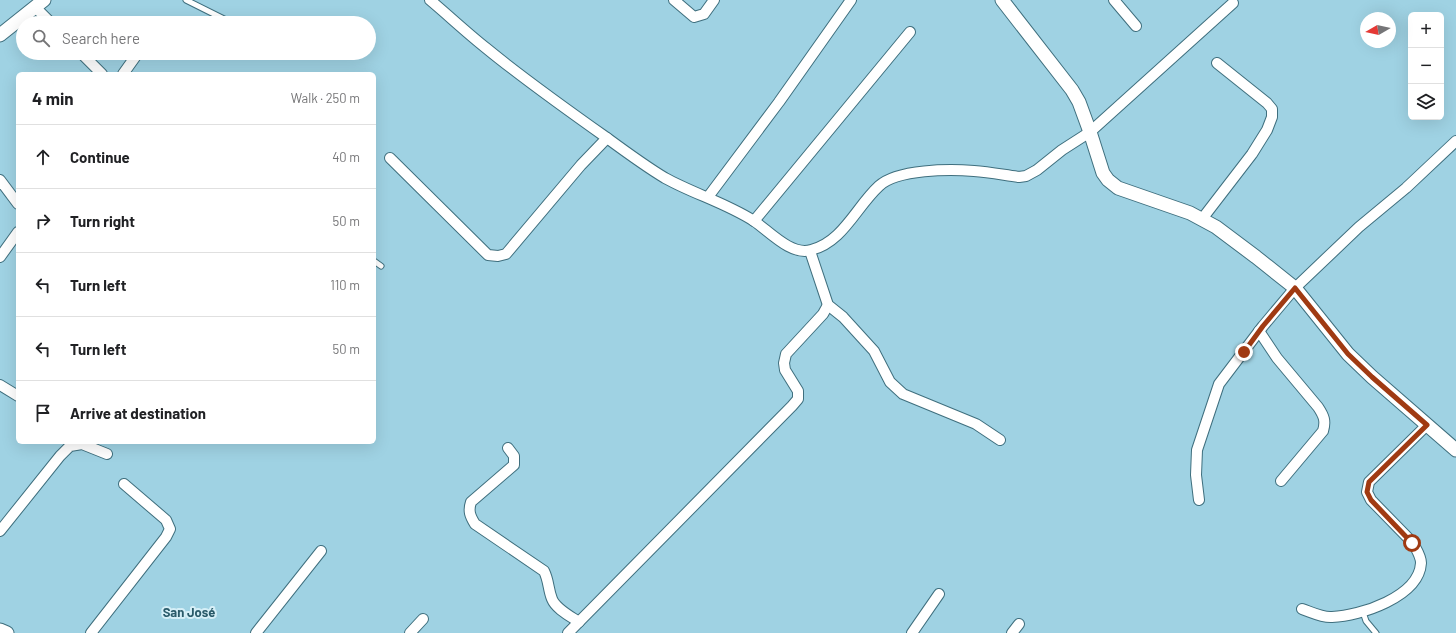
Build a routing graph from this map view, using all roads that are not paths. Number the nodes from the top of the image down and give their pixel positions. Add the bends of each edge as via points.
1 (186, 0) edge
2 (430, 0) edge
3 (674, 0) edge
4 (714, 0) edge
5 (851, 0) edge
6 (1002, 0) edge
7 (1114, 0) edge
8 (1233, 3) dead end
9 (39, 4) edge
10 (24, 16) edge
11 (47, 16) edge
12 (218, 16) edge
13 (16, 22) edge
14 (1136, 26) dead end
15 (910, 32) dead end
16 (0, 35) edge
17 (88, 60) edge
18 (133, 60) edge
19 (1217, 63) dead end
20 (100, 72) edge
21 (124, 72) edge
22 (1090, 132) junction
23 (607, 138) junction
24 (1456, 141) edge
25 (390, 158) dead end
26 (0, 180) edge
27 (708, 197) junction
28 (16, 201) edge
29 (1202, 219) junction
30 (754, 221) junction
31 (16, 235) edge
32 (810, 251) junction
33 (0, 257) edge
34 (376, 262) edge
35 (381, 266) dead end
36 (1295, 288) junction
37 (828, 305) junction
38 (1258, 331) junction
39 (0, 385) edge
40 (16, 395) edge
41 (1427, 425) junction
42 (1000, 440) dead end
43 (508, 448) dead end
44 (1456, 450) edge
45 (107, 454) dead end
46 (1281, 481) dead end
47 (124, 484) dead end
48 (1199, 500) dead end
49 (0, 530) edge
50 (321, 551) dead end
51 (939, 594) dead end
52 (1302, 609) dead end
53 (1363, 612) junction
54 (423, 619) dead end
55 (579, 622) junction
56 (1019, 624) dead end
57 (0, 630) edge
58 (7, 633) edge
59 (91, 633) edge
60 (256, 633) edge
61 (410, 633) edge
62 (568, 633) edge
63 (912, 633) edge
64 (1012, 633) edge
65 (1376, 633) edge

1 - 12 lane
2 - 23 street via 486,48
3 - 4 street via 694,17 704,14
5 - 27 street
6 - 22 street via 1072,90
7 - 14 street
8 - 22 street
9 - 10 street
9 - 11 street
13 - 16 street
15 - 30 street
17 - 20 street
18 - 21 street
19 - 29 street via 1272,108 1272,118 1252,154
22 - 29 street via 1103,172 1118,188
22 - 32 street via 1026,176 952,170 900,175 889,179 879,186 839,234 828,244
23 - 25 street via 506,254 498,256 488,255
23 - 27 street via 667,178
24 - 36 street
26 - 28 street
27 - 30 street
29 - 36 street
30 - 32 street via 782,242 800,251
31 - 33 street
32 - 37 street
34 - 35 lane
36 - 38 street
36 - 41 street via 1348,354
37 - 42 street via 843,317 874,351 890,382 903,394 976,424
37 - 55 street via 786,354 785,370 798,392 798,399
38 - 46 street via 1324,416 1325,422 1324,431
38 - 48 street via 1219,384 1206,420 1197,450
39 - 40 street
41 - 44 street
41 - 53 street via 1369,482 1367,492 1371,500 1412,543 1421,559 1420,570 1414,580 1395,598
43 - 55 street via 514,456 514,465 471,502 471,517 475,524 544,571 552,600
45 - 49 street via 82,444 70,446
47 - 59 street via 166,520 170,529
50 - 60 street
51 - 63 street
52 - 53 street via 1330,618
53 - 65 lane via 1366,621
54 - 61 street
55 - 62 street
56 - 64 street
57 - 58 street

